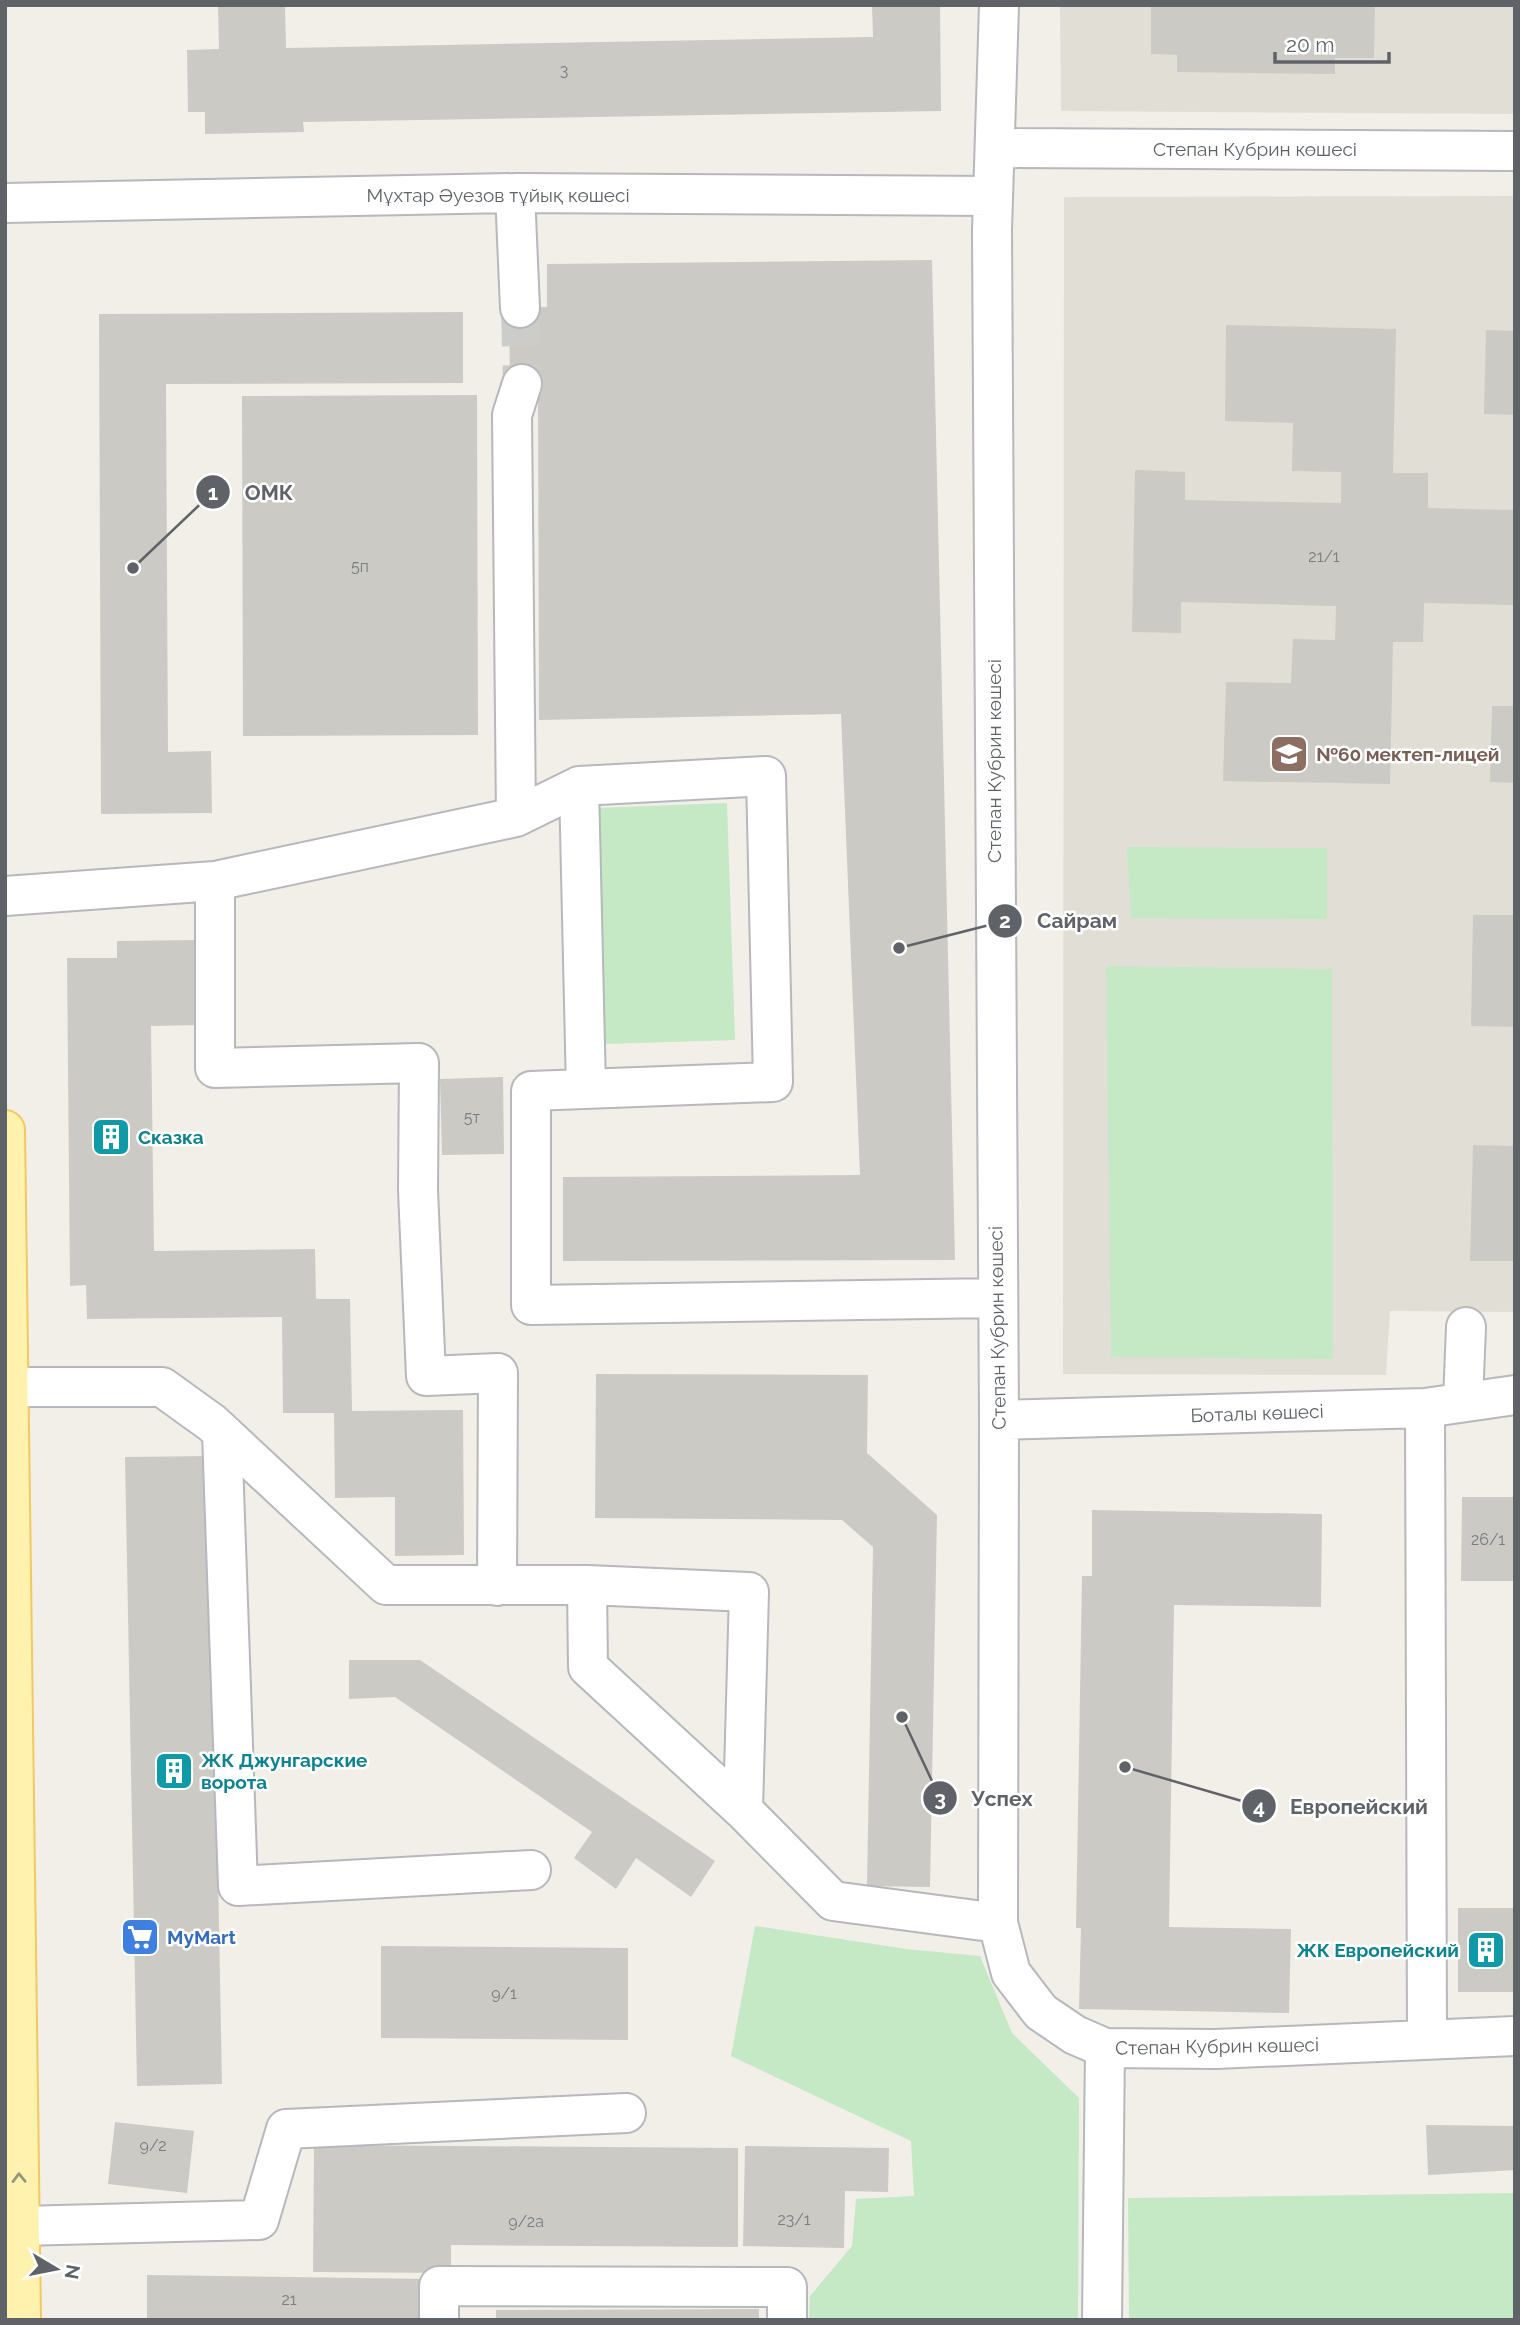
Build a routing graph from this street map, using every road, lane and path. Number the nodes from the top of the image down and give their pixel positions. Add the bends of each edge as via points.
1 (999, 5) edge
2 (996, 148) junction
3 (1515, 151) edge
4 (515, 193) junction
5 (992, 196) junction
6 (5, 202) edge
7 (520, 308) tunnel mouth
8 (522, 384) tunnel mouth
9 (579, 786) junction
10 (516, 817) junction
11 (215, 881) junction
12 (5, 896) edge
13 (586, 1089) junction
14 (5, 1130) edge
15 (997, 1297) junction
16 (1466, 1327) dead end
17 (9, 1387) junction
18 (1515, 1395) edge
19 (1463, 1402) junction
20 (1425, 1408) junction
21 (999, 1420) junction
22 (222, 1433) junction
23 (587, 1585) junction
24 (497, 1586) junction
25 (743, 1810) junction
26 (531, 1870) dead end
27 (998, 1923) junction
28 (1515, 2036) edge
29 (1427, 2040) junction
30 (1105, 2048) junction
31 (626, 2113) dead end
32 (20, 2226) junction
33 (21, 2320) edge
34 (439, 2320) edge
35 (787, 2320) edge
36 (1102, 2320) edge

1 - 2 street, Степан Кубрин көшесі
2 - 3 street, Степан Кубрин көшесі
2 - 5 street, Степан Кубрин көшесі
4 - 5 street, Мұхтар Әуезов тұйық көшесі
4 - 6 street, Мұхтар Әуезов тұйық көшесі
4 - 7 street
5 - 15 street, Степан Кубрин көшесі
8 - 10 street via 512,415
9 - 10 street
9 - 13 street
9 - 13 street via 766,776 773,1082
10 - 11 street
11 - 12 street
11 - 24 street via 215,1068 419,1063 418,1190 426,1376 498,1373
13 - 15 street via 531,1091 531,1305
14 - 17 main road
15 - 21 street, Степан Кубрин көшесі
16 - 19 street
17 - 22 street via 162,1387
32 -> 17 main road
18 - 19 street, Боталы көшесі
19 - 20 street, Боталы көшесі
20 - 21 street, Боталы көшесі
20 - 29 street
21 - 27 street, Степан Кубрин көшесі
22 - 24 street via 386,1585
22 - 26 street via 238,1886
23 - 24 street
23 - 25 street via 587,1667
23 - 25 street via 749,1592
25 - 27 street via 833,1901
27 - 30 street, Степан Кубрин көшесі via 1011,1973 1041,2012
28 - 29 street, Степан Кубрин көшесі
29 - 30 street, Степан Кубрин көшесі via 1216,2049
30 - 36 street
31 - 32 street via 286,2129 260,2220
32 - 33 main road
34 - 35 street via 439,2286 787,2287

